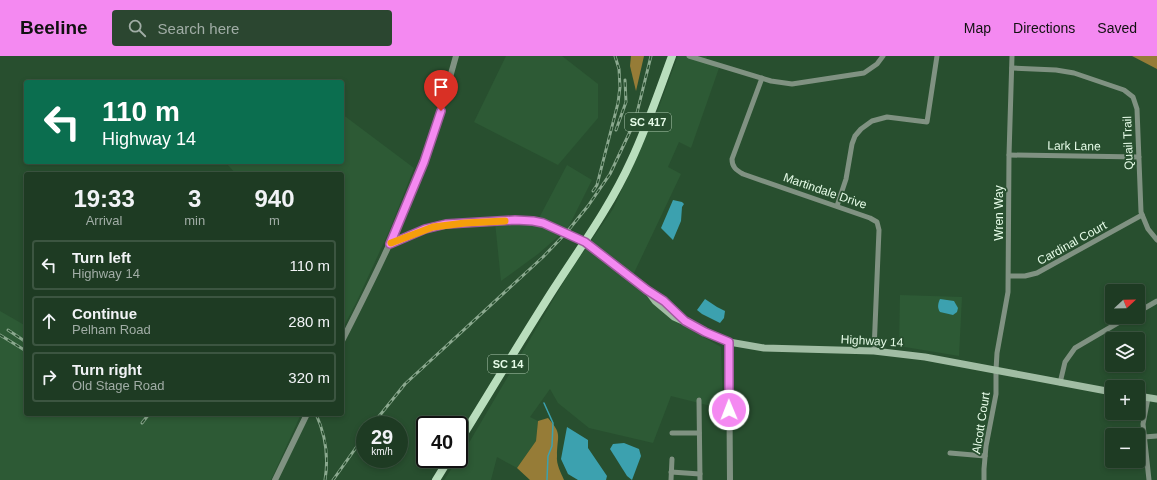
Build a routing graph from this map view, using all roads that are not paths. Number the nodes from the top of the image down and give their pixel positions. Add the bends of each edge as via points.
1 (456, 56) edge
2 (672, 56) edge
3 (689, 56) edge
4 (883, 56) edge
5 (937, 56) edge
6 (1012, 56) edge
7 (1012, 68) junction
8 (762, 78) junction
9 (1009, 155) junction
10 (1139, 157) junction
11 (837, 206) junction
12 (1142, 215) junction
13 (1157, 240) edge
14 (585, 242) junction
15 (390, 244) junction
16 (1008, 276) junction
17 (1157, 301) edge
18 (1145, 308) edge
19 (1116, 324) edge
20 (344, 337) edge
21 (729, 342) junction
22 (874, 352) junction
23 (996, 370) junction
24 (1060, 383) junction
25 (1105, 391) edge
26 (1145, 397) edge
27 (1148, 398) junction
28 (699, 400) dead end
29 (1157, 400) edge
30 (306, 416) edge
31 (468, 427) edge
32 (1143, 428) edge
33 (672, 433) dead end
34 (699, 433) junction
35 (1157, 436) edge
36 (1145, 437) edge
37 (1145, 446) edge
38 (950, 453) dead end
39 (985, 456) junction
40 (672, 459) dead end
41 (443, 468) edge
42 (671, 472) junction
43 (700, 474) junction
44 (275, 480) edge
45 (436, 480) edge
46 (671, 480) edge
47 (700, 480) edge
48 (730, 480) edge
49 (984, 480) edge
50 (1149, 480) edge

1 - 15 street via 427,152
2 - 14 main road, SC 417 via 631,161
3 - 8 street
4 - 8 street via 872,69 861,74 792,84
5 - 11 street via 927,122 887,117 872,121 861,128 852,144 846,179
6 - 7 street, Wren Way
7 - 9 street, Wren Way
7 - 10 street, Quail Trail via 1068,71 1128,92 1133,97 1137,109
8 - 11 street, Martindale Drive via 732,159 733,167 743,174
9 - 10 street, Lark Lane
9 - 16 street, Wren Way
10 - 12 street, Quail Trail
11 - 22 street, Martindale Drive via 873,219 879,229
12 - 13 street, Quail Trail via 1148,230
12 - 16 street, Cardinal Court via 1037,273
14 - 15 street via 543,223 515,220 446,224 425,229
14 - 21 main road, Highway 14 via 647,290 655,301 674,317
14 - 31 main road, SC 14
15 - 20 street
16 - 23 street, Wren Way via 1007,303
17 - 18 street
19 - 24 street via 1075,348 1065,362
21 - 22 main road, Highway 14 via 764,348
21 - 48 street
22 - 23 main road, Highway 14 via 925,357
23 - 24 main road, Highway 14
23 - 39 street, Alcott Court via 996,394
24 - 25 main road, Highway 14
26 - 27 main road
27 - 29 main road
27 - 32 street
28 - 34 street
30 - 44 street
33 - 34 street
34 - 43 street
35 - 36 street
37 - 50 street
38 - 39 street
39 - 49 street, Alcott Court
40 - 42 street
41 - 45 main road
42 - 43 street
42 - 46 street
43 - 47 street

